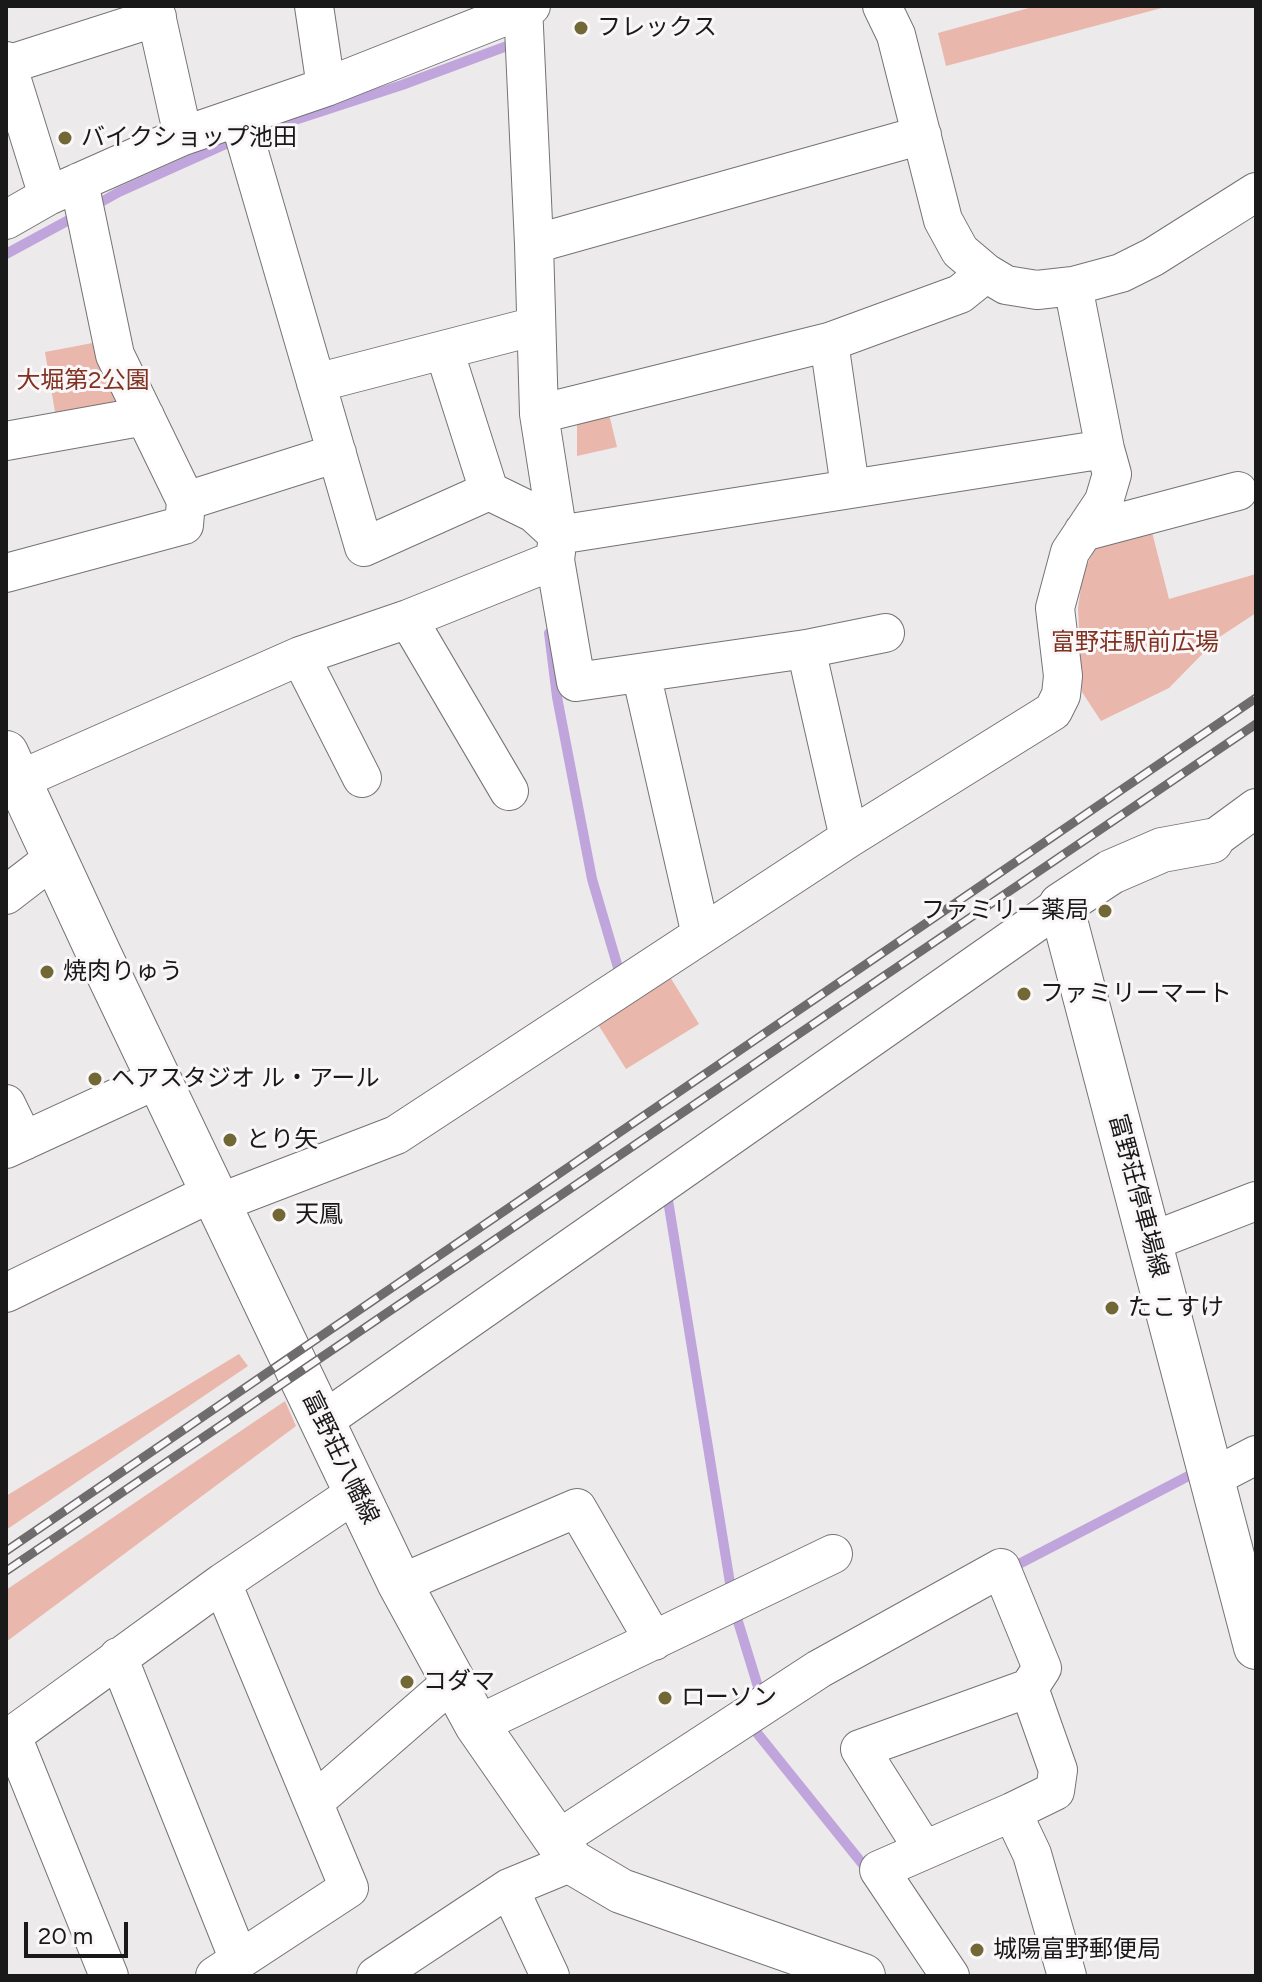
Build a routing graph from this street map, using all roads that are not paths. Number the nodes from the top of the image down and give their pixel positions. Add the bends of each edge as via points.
1 (314, 6) edge
2 (882, 6) edge
3 (526, 7) edge
4 (155, 11) edge
5 (7, 63) edge
6 (326, 87) junction
7 (243, 132) junction
8 (922, 135) junction
9 (183, 136) junction
10 (64, 189) junction
11 (1256, 192) edge
12 (6, 220) edge
13 (534, 244) junction
14 (986, 273) junction
15 (1073, 286) junction
16 (536, 326) junction
17 (829, 342) junction
18 (444, 350) junction
19 (316, 383) junction
20 (539, 414) junction
21 (145, 416) junction
22 (6, 441) edge
23 (1105, 449) junction
24 (337, 453) junction
25 (850, 487) junction
26 (489, 491) junction
27 (1238, 491) dead end
28 (186, 501) junction
29 (1083, 532) junction
30 (557, 547) junction
31 (6, 573) edge
32 (408, 619) junction
33 (885, 633) dead end
34 (806, 649) junction
35 (300, 656) junction
36 (641, 673) junction
37 (10, 774) edge
38 (362, 778) dead end
39 (509, 791) dead end
40 (1256, 808) edge
41 (849, 838) junction
42 (1211, 841) joint
43 (54, 858) junction
44 (6, 895) edge
45 (1061, 905) junction
46 (701, 935) junction
47 (158, 1079) junction
48 (6, 1104) edge
49 (15, 1145) edge
50 (216, 1198) junction
51 (1256, 1201) edge
52 (1150, 1242) junction
53 (6, 1293) edge
54 (323, 1421) junction
55 (1256, 1455) edge
56 (1212, 1478) junction
57 (357, 1492) junction
58 (833, 1554) dead end
59 (222, 1583) junction
60 (400, 1584) junction
61 (654, 1641) junction
62 (1256, 1647) edge
63 (118, 1657) junction
64 (452, 1682) junction
65 (1029, 1688) junction
66 (477, 1725) junction
67 (9, 1738) edge
68 (314, 1802) junction
69 (1012, 1812) junction
70 (924, 1850) junction
71 (564, 1851) junction
72 (509, 1888) junction
73 (227, 1968) edge
74 (383, 1974) edge
75 (109, 1976) edge
76 (550, 1976) edge
77 (863, 1976) edge
78 (950, 1976) edge
79 (1067, 1976) edge

1 - 6 street
2 - 8 street via 896,35
3 - 6 street
3 - 13 street
4 - 5 street
4 - 9 street
5 - 10 street
6 - 7 street
7 - 9 street
7 - 19 street
8 - 13 street
8 - 14 street via 943,220 960,251
9 - 10 street
10 - 12 street
10 - 21 street via 90,227 115,355
11 - 15 street via 1153,257 1121,273
13 - 16 street
14 - 15 street via 1006,285 1037,290
14 - 17 street via 960,294
15 - 23 street
16 - 18 street
16 - 20 street
17 - 20 street
17 - 25 street
18 - 19 street
18 - 26 street
19 - 24 street
20 - 30 street
21 - 22 street
21 - 28 street
23 - 25 street
23 - 29 street via 1112,474 1104,501
24 - 26 street via 364,547
24 - 28 street
25 - 30 street
26 - 30 street via 534,513
27 - 29 street
28 - 31 street via 184,525
29 - 41 street via 1070,552 1055,608 1063,676 1053,711
30 - 32 street
30 - 36 street via 576,682
32 - 35 street
32 - 39 street
33 - 34 street
34 - 36 street
34 - 41 street
35 - 37 street
35 - 38 street
36 - 46 street
37 - 43 main road, 富野荘八幡線
40 - 42 street
41 - 46 street
42 - 45 main road via 1162,850 1111,872
43 - 44 street
43 - 47 main road, 富野荘八幡線
45 - 52 main road, 富野荘停車場線
45 - 54 street
46 - 50 street via 396,1135
47 - 49 street
47 - 50 main road, 富野荘八幡線
48 - 49 street
50 - 53 street
50 - 54 main road, 富野荘八幡線
51 - 52 street
52 - 56 main road, 富野荘停車場線
54 - 57 main road, 富野荘八幡線
55 - 56 street
56 - 62 main road, 富野荘停車場線
57 - 59 street
57 - 60 main road, 富野荘八幡線
58 - 61 street
59 - 63 street
59 - 68 street
60 - 61 street via 577,1508
60 - 64 main road, 富野荘八幡線
61 - 66 street
63 - 67 street
63 - 73 street
64 - 66 main road, 富野荘八幡線
64 - 68 street
65 - 69 street via 1058,1770 1055,1791
65 - 70 street via 860,1749
65 - 71 street via 1042,1668 1001,1568 819,1669
66 - 71 main road, 富野荘八幡線
67 - 75 street
68 - 73 street via 349,1888
69 - 70 street
69 - 79 street via 1032,1854
70 - 78 street via 879,1870
71 - 72 street
71 - 77 main road, 富野荘八幡線 via 621,1891
72 - 74 street
72 - 76 street

